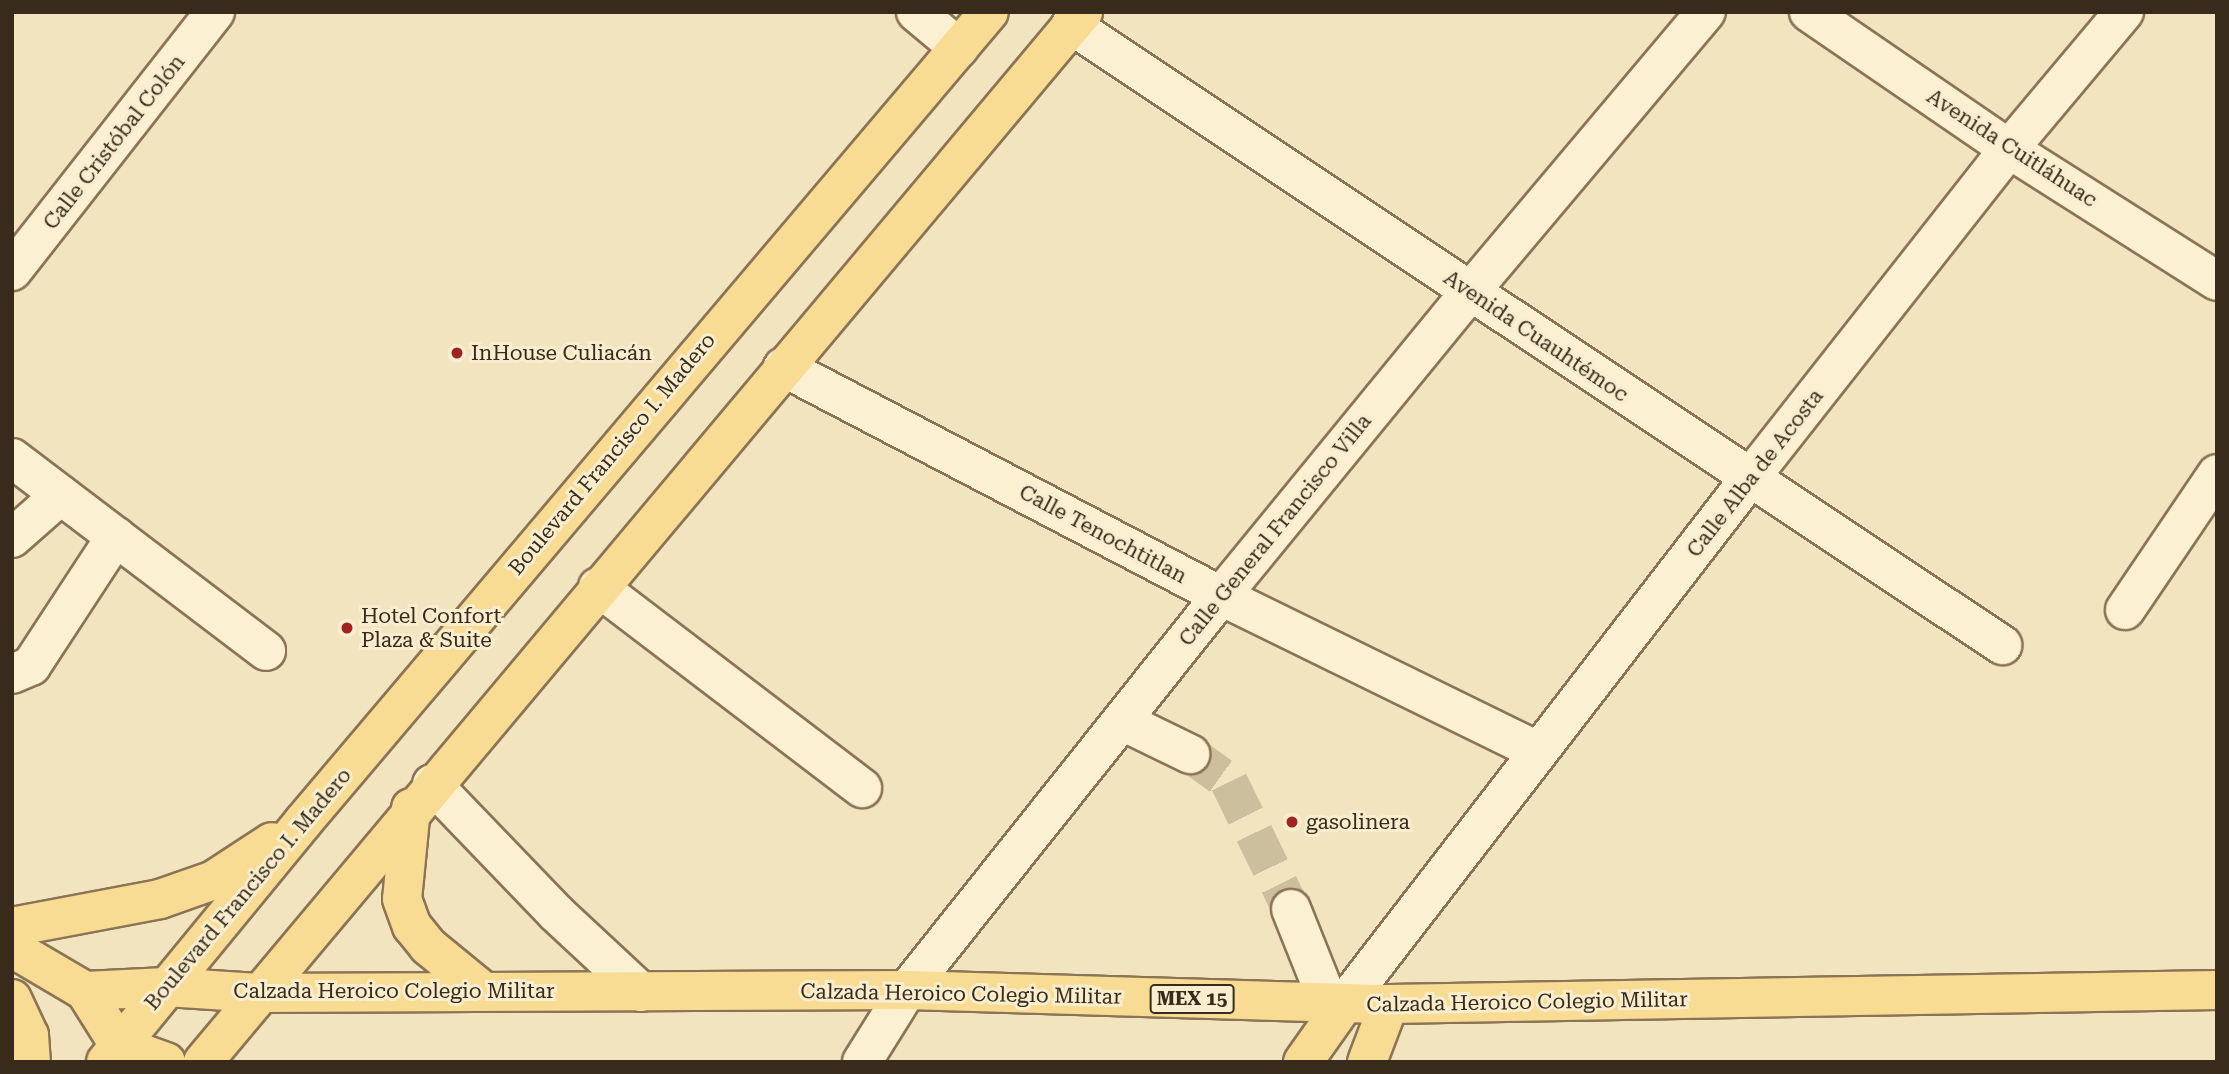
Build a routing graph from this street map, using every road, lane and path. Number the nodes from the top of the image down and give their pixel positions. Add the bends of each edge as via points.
1 (215, 12) edge
2 (916, 12) edge
3 (989, 12) edge
4 (1706, 12) edge
5 (1809, 12) edge
6 (2124, 12) edge
7 (1077, 19) edge
8 (959, 48) junction
9 (2009, 149) junction
10 (12, 271) edge
11 (2217, 281) edge
12 (1469, 292) junction
13 (783, 367) junction
14 (12, 458) edge
15 (2217, 474) edge
16 (1750, 478) junction
17 (61, 495) junction
18 (116, 536) junction
19 (12, 538) edge
20 (598, 587) junction
21 (1222, 596) junction
22 (2124, 610) dead end
23 (2003, 645) dead end
24 (266, 651) dead end
25 (12, 674) edge
26 (1122, 721) junction
27 (1538, 751) junction
28 (1190, 754) tunnel mouth
29 (862, 788) dead end
30 (421, 796) junction
31 (303, 822) junction
32 (1292, 909) tunnel mouth
33 (12, 927) edge
34 (1393, 941) junction
35 (12, 948) edge
36 (166, 987) junction
37 (907, 990) junction
38 (2217, 990) edge
39 (85, 991) junction
40 (483, 991) junction
41 (642, 992) junction
42 (258, 993) junction
43 (12, 999) edge
44 (1337, 1004) junction
45 (1389, 1004) junction
46 (113, 1053) edge
47 (31, 1062) edge
48 (166, 1062) edge
49 (203, 1062) edge
50 (862, 1062) edge
51 (1303, 1062) edge
52 (1367, 1062) edge

1 - 10 street, Calle Cristóbal Colón
2 - 8 street
3 - 8 main road, Boulevard Francisco I. Madero
4 - 12 street, Calle General Francisco Villa
5 - 9 street, Avenida Cuitláhuac
6 - 9 street, Calle Alba de Acosta
7 - 12 street, Avenida Cuauhtémoc
7 - 13 main road
8 - 31 main road, Boulevard Francisco I. Madero
9 - 11 street, Avenida Cuitláhuac
9 - 16 street, Calle Alba de Acosta
12 - 16 street, Avenida Cuauhtémoc
12 - 21 street, Calle General Francisco Villa
13 - 20 main road
13 - 21 street, Calle Tenochtitlan
14 - 17 street
15 - 22 street
16 - 23 street, Avenida Cuauhtémoc
16 - 27 street, Calle Alba de Acosta
17 - 18 street
17 - 19 street
18 - 24 street
18 - 25 street via 32,666
20 - 29 street
20 - 30 main road
21 - 26 street, Calle General Francisco Villa
21 - 27 street, Calle Tenochtitlan
26 - 28 street
26 - 37 street, Calle General Francisco Villa
27 - 34 street, Calle Alba de Acosta
30 - 40 main road via 402,899 412,926 428,946
30 - 41 street
30 - 42 main road
31 - 33 main road via 214,880 160,899
31 - 36 main road, Boulevard Francisco I. Madero
32 - 44 street
34 - 44 street, Calle Alba de Acosta
34 - 45 street
35 - 39 main road
36 - 39 main road, Calzada Heroico Colegio Militar
36 - 42 main road, Calzada Heroico Colegio Militar / MEX 15
36 - 46 main road, Boulevard Francisco I. Madero
37 - 41 main road, Calzada Heroico Colegio Militar / MEX 15
37 - 44 main road, Calzada Heroico Colegio Militar / MEX 15
37 - 50 street, Calle General Francisco Villa
38 - 45 main road, Calzada Heroico Colegio Militar / MEX 15
39 - 46 main road
40 - 41 main road, Calzada Heroico Colegio Militar / MEX 15
40 - 42 main road, Calzada Heroico Colegio Militar / MEX 15
42 - 49 main road
43 - 47 main road via 29,1035
44 - 45 main road, Calzada Heroico Colegio Militar / MEX 15
44 - 51 main road
45 - 52 main road
46 - 48 main road

